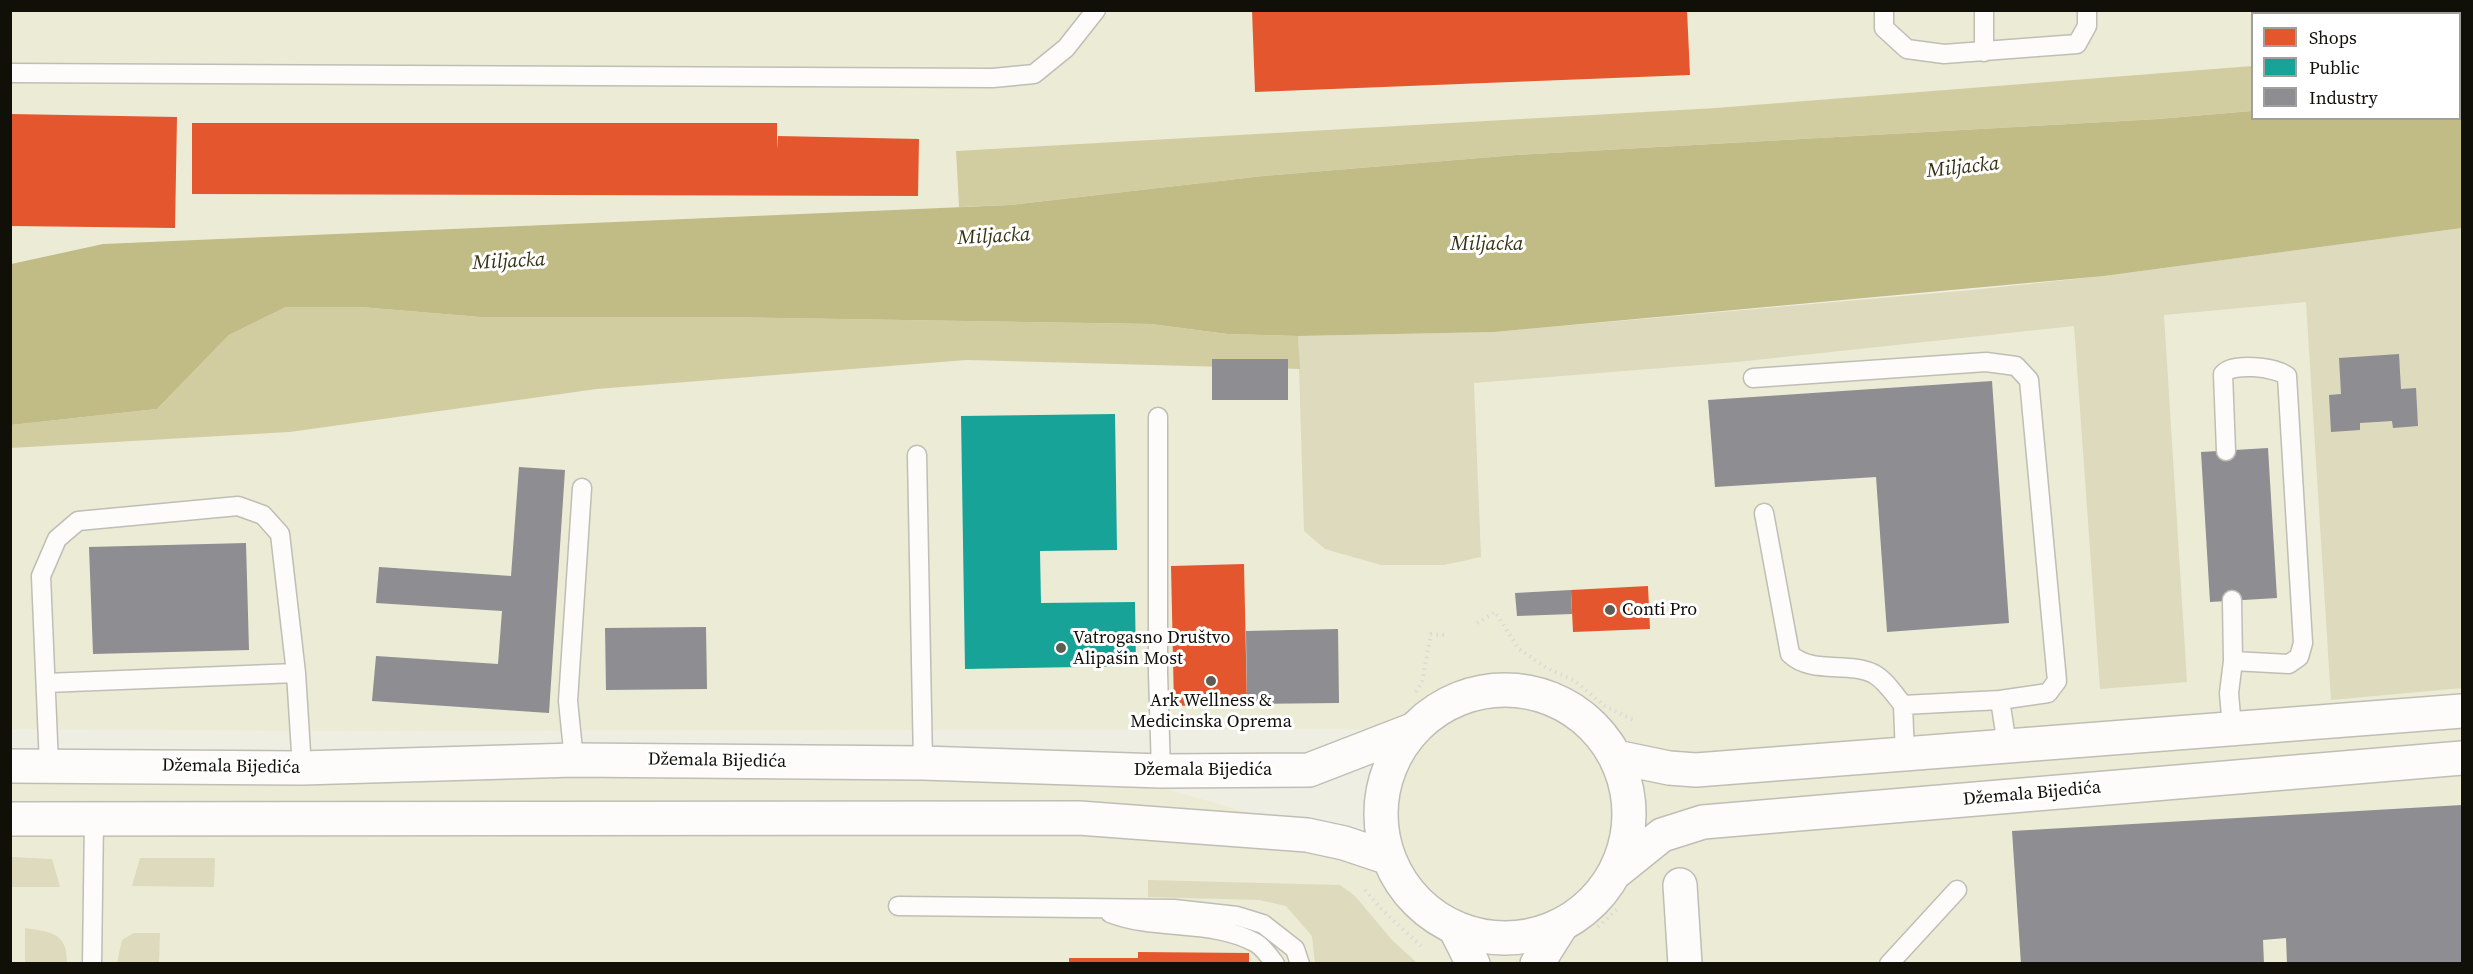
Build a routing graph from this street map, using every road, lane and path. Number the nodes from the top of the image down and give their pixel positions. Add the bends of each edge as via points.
1 (1096, 10) edge
2 (1884, 10) edge
3 (1984, 10) edge
4 (2087, 10) edge
5 (1984, 52) junction
6 (10, 74) edge
7 (1753, 378) dead end
8 (1158, 417) dead end
9 (2226, 451) dead end
10 (917, 455) dead end
11 (582, 488) dead end
12 (1764, 513) dead end
13 (2232, 600) dead end
14 (1477, 623) dead end
15 (2233, 661) junction
16 (296, 673) junction
17 (46, 683) junction
18 (2000, 700) junction
19 (1903, 705) junction
20 (2463, 711) edge
21 (1637, 722) dead end
22 (2232, 728) junction
23 (1415, 729) junction
24 (2007, 745) junction
25 (1905, 755) junction
26 (1616, 757) junction
27 (2463, 758) edge
28 (574, 760) junction
29 (923, 763) junction
30 (49, 765) junction
31 (10, 766) edge
32 (302, 768) junction
33 (1161, 771) junction
34 (10, 819) edge
35 (94, 819) junction
36 (1389, 858) junction
37 (1616, 872) junction
38 (1680, 885) dead end
39 (1362, 886) dead end
40 (1957, 890) dead end
41 (898, 906) dead end
42 (1098, 908) junction
43 (1560, 926) junction
44 (1455, 928) junction
45 (1426, 951) dead end
46 (92, 963) edge
47 (1275, 963) edge
48 (1300, 963) edge
49 (1473, 963) edge
50 (1537, 963) edge
51 (1685, 963) edge
52 (1889, 963) edge

1 - 6 lane via 1066,48 1034,74 993,78
2 - 5 lane via 1884,28 1907,49 1944,54
3 - 5 lane
4 - 5 lane via 2087,26 2076,44
7 - 18 lane via 1986,362 2016,366 2030,380 2057,681 2048,693
8 - 33 lane
9 - 15 lane via 2223,374 2233,368 2280,371 2287,376 2303,644 2299,657 2289,664
10 - 29 lane
11 - 28 lane via 568,701
12 - 19 lane via 1790,654 1799,662 1877,675
13 - 15 lane
14 - 21 path via 1495,612 1519,649 1575,681 1605,706
15 - 22 lane via 2229,693
16 - 17 lane
16 - 17 lane via 280,534 263,515 238,506 78,521 57,539 41,576
16 - 32 lane
17 - 30 lane
18 - 19 lane
18 - 24 lane
19 - 25 lane
20 - 22 street
22 - 24 street
23 - 26 street, Džemala Bijedića via 1456,700 1484,692 1523,692 1561,703 1592,726
23 - 33 street, Džemala Bijedića via 1309,770
23 - 36 street, Džemala Bijedića via 1401,746 1383,790 1381,813
24 - 25 street
25 - 26 street via 1696,770
26 - 37 street, Džemala Bijedića via 1628,795 1629,834
27 - 37 street, Džemala Bijedića via 1703,822 1662,835
28 - 29 street, Džemala Bijedića
28 - 32 street, Džemala Bijedića
29 - 33 street, Džemala Bijedića
30 - 31 street, Džemala Bijedića
30 - 32 street, Džemala Bijedića
34 - 35 street
35 - 36 street via 1078,818 1307,835
35 - 46 lane
36 - 44 street, Džemala Bijedića via 1405,887 1427,911
37 - 43 street, Džemala Bijedića via 1593,903
38 - 51 street
39 - 45 path
40 - 52 lane
41 - 42 lane
42 - 47 lane via 1127,920 1222,932 1257,943
42 - 48 lane via 1174,909 1237,916 1263,924 1294,949
43 - 44 street, Džemala Bijedića via 1526,937 1490,938
43 - 50 street
44 - 49 street

